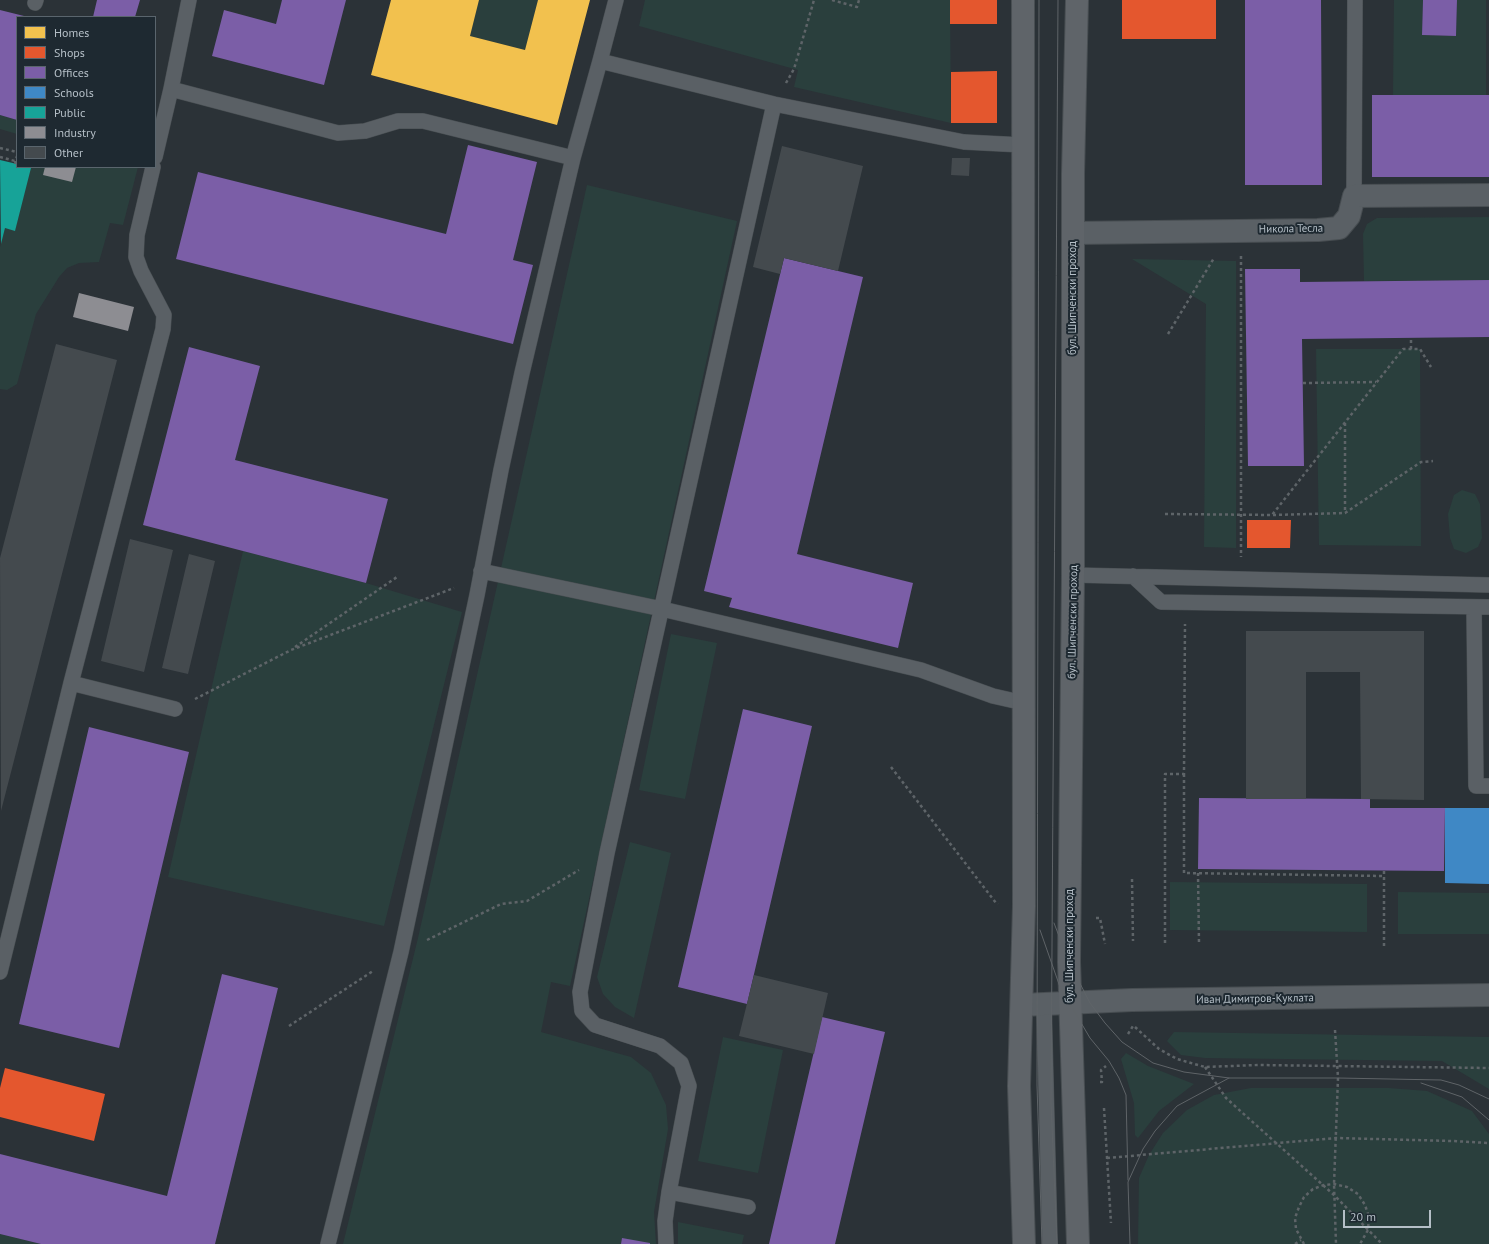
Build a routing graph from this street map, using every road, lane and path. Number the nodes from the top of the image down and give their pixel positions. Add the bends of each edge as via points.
1 (189, 0) edge
2 (616, 0) edge
3 (814, 0) edge
4 (832, 0) edge
5 (859, 0) edge
6 (1023, 0) edge
7 (1077, 0) edge
8 (1356, 0) edge
9 (600, 60) junction
10 (170, 89) junction
11 (774, 104) junction
12 (1023, 145) junction
13 (0, 148) edge
14 (16, 152) edge
15 (156, 152) edge
16 (0, 157) edge
17 (573, 158) junction
18 (16, 159) edge
19 (153, 168) edge
20 (1489, 195) edge
21 (1354, 196) junction
22 (1236, 230) junction
23 (1073, 233) junction
24 (1168, 334) dead end
25 (1411, 338) dead end
26 (1411, 349) junction
27 (1431, 366) dead end
28 (1377, 382) junction
29 (1303, 383) dead end
30 (1345, 423) junction
31 (1433, 461) dead end
32 (1345, 513) junction
33 (1165, 514) dead end
34 (1272, 514) junction
35 (1242, 515) junction
36 (481, 571) junction
37 (1073, 575) junction
38 (1133, 576) junction
39 (397, 577) dead end
40 (1240, 579) junction
41 (1489, 585) edge
42 (1185, 602) junction
43 (1482, 607) edge
44 (662, 609) junction
45 (291, 650) junction
46 (71, 683) junction
47 (1024, 703) junction
48 (175, 709) joint
49 (891, 768) dead end
50 (1184, 774) junction
51 (1489, 786) edge
52 (607, 853) junction
53 (1384, 870) dead end
54 (1198, 873) junction
55 (1384, 876) junction
56 (1132, 879) dead end
57 (1001, 904) dead end
58 (1090, 917) dead end
59 (1133, 941) dead end
60 (1165, 943) dead end
61 (1199, 943) dead end
62 (1105, 944) dead end
63 (1384, 946) dead end
64 (401, 952) junction
65 (0, 972) edge
66 (1489, 995) edge
67 (1069, 1003) junction
68 (1044, 1004) junction
69 (1022, 1005) junction
70 (1129, 1020) dead end
71 (289, 1026) dead end
72 (1134, 1026) junction
73 (1335, 1030) dead end
74 (1128, 1034) dead end
75 (1106, 1066) dead end
76 (1337, 1066) junction
77 (1205, 1067) junction
78 (1489, 1068) edge
79 (1102, 1082) dead end
80 (1104, 1108) dead end
81 (1336, 1138) junction
82 (1277, 1142) junction
83 (1489, 1143) edge
84 (1107, 1158) junction
85 (1334, 1184) junction
86 (1324, 1185) junction
87 (669, 1192) junction
88 (1334, 1195) junction
89 (748, 1207) dead end
90 (1111, 1223) dead end
91 (1368, 1230) junction
92 (1301, 1240) junction
93 (328, 1244) edge
94 (666, 1244) edge
95 (1024, 1244) edge
96 (1050, 1244) edge
97 (1078, 1244) edge
98 (1295, 1244) edge
99 (1304, 1244) edge
100 (1336, 1244) edge
101 (1360, 1244) edge
102 (1382, 1244) edge

1 - 10 lane
2 - 9 lane
3 - 11 path via 794,69
4 - 5 path via 857,7
6 - 12 main road
7 - 23 main road, бул. Шипченски проход
8 - 21 lane
9 - 11 lane
9 - 17 lane
10 - 15 lane
10 - 17 lane via 338,133 365,132 398,121 423,121
11 - 12 lane via 964,142
11 - 44 lane
12 - 47 main road
13 - 14 path
16 - 18 path via 15,162
17 - 36 lane via 522,373
19 - 46 lane via 137,235 136,257 164,315 163,329
20 - 21 street
21 - 22 street, Никола Тесла via 1349,216 1339,228
22 - 23 street, Никола Тесла
22 - 24 path
22 - 35 path
23 - 37 main road, бул. Шипченски проход
25 - 26 path
26 - 27 path via 1420,349
26 - 28 path via 1403,349
28 - 29 path
28 - 30 path
30 - 32 path
30 - 34 path
31 - 32 path via 1421,462
32 - 34 path
33 - 35 path
34 - 35 path
35 - 40 path
36 - 44 lane
36 - 45 path via 451,590
36 - 64 lane
37 - 38 lane
37 - 67 main road, бул. Шипченски проход
38 - 40 lane
38 - 42 lane via 1161,602
39 - 45 path
40 - 41 lane
42 - 43 lane
42 - 50 path
43 - 51 lane via 1476,786
44 - 47 lane via 921,670 993,696
44 - 52 lane
45 - 48 path
46 - 48 lane
46 - 65 lane
47 - 69 main road
49 - 57 path via 996,903
50 - 54 path via 1184,873
50 - 60 path via 1165,774
52 - 64 path via 527,901 501,904
52 - 87 lane via 580,992 582,1011 594,1025 660,1046 681,1063 689,1086
53 - 55 path
54 - 55 path
54 - 61 path
55 - 63 path
56 - 59 path
58 - 62 path via 1100,918
64 - 71 path
64 - 93 lane
66 - 67 street, Иван Димитров-Куклата
67 - 68 street, Иван Димитров-Куклата
67 - 97 main road, бул. Шипченски проход
68 - 69 street, Иван Димитров-Куклата
68 - 96 lane
69 - 95 main road via 1020,1086
70 - 72 path
72 - 74 path
72 - 77 path via 1159,1050 1177,1059
73 - 76 path
75 - 79 path via 1101,1070
76 - 77 path
76 - 78 path
76 - 81 path
77 - 82 path via 1226,1098
80 - 84 path
81 - 82 path
81 - 83 path
81 - 85 path
82 - 84 path
82 - 86 path
84 - 90 path
85 - 86 path
85 - 88 path
85 - 91 path via 1347,1187 1358,1194 1369,1217
86 - 88 path
86 - 92 path via 1309,1193 1299,1207 1295,1218
87 - 89 lane
87 - 94 lane via 665,1221
88 - 91 path
88 - 100 path
91 - 101 path
91 - 102 path
92 - 98 path
92 - 99 path

